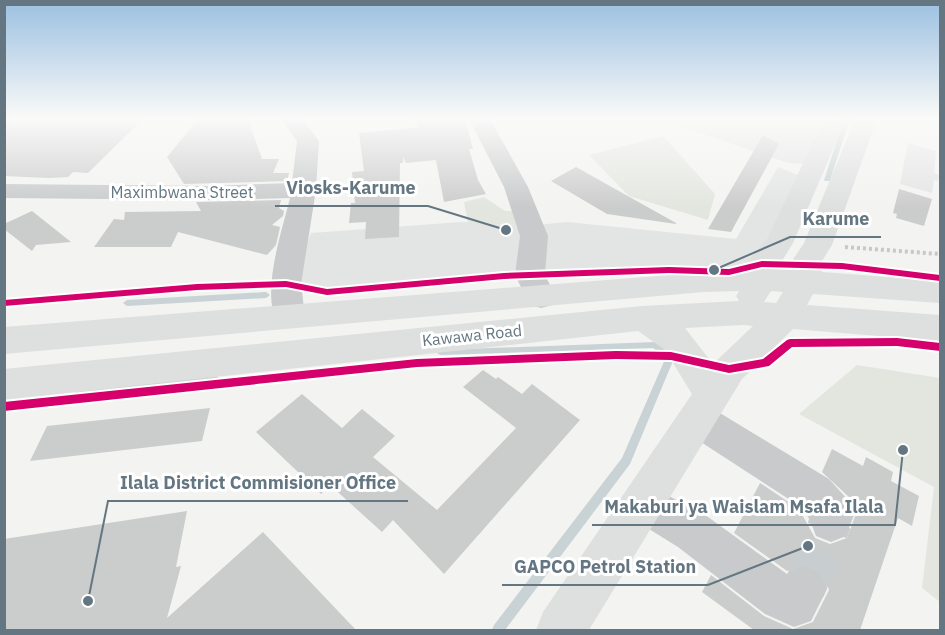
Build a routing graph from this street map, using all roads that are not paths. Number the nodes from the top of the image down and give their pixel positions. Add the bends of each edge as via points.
1 (307, 149) edge
2 (495, 149) edge
3 (822, 149) edge
4 (855, 149) edge
5 (304, 190) junction
6 (4, 191) edge
7 (761, 279) junction
8 (804, 283) junction
9 (940, 292) edge
10 (541, 297) junction
11 (744, 313) junction
12 (289, 316) junction
13 (785, 317) junction
14 (642, 318) junction
15 (940, 328) edge
16 (4, 341) edge
17 (4, 385) edge
18 (713, 394) junction
19 (643, 502) junction
20 (831, 521) dead end
21 (804, 589) tunnel mouth
22 (561, 630) edge

1 - 5 street
2 - 10 street via 516,187 534,236 530,275
3 - 7 main road via 779,243 762,264
4 - 8 main road via 818,245 806,264
5 - 6 street, Maximbwana Street
5 - 12 street via 286,284
7 - 8 main road, Kawawa Road
7 - 10 main road, Kawawa Road
7 - 11 main road
8 - 9 main road, Kawawa Road
8 - 13 main road
10 - 12 main road, Kawawa Road
11 - 13 main road, Kawawa Road
11 - 14 main road, Kawawa Road
11 - 18 main road
12 - 16 main road, Kawawa Road
13 - 15 main road, Kawawa Road
13 - 18 main road
14 - 17 main road, Kawawa Road
14 - 18 main road via 679,341
18 - 19 main road
18 - 20 street via 815,493 833,515
19 - 21 street via 693,532 781,598 794,604
19 - 22 main road

